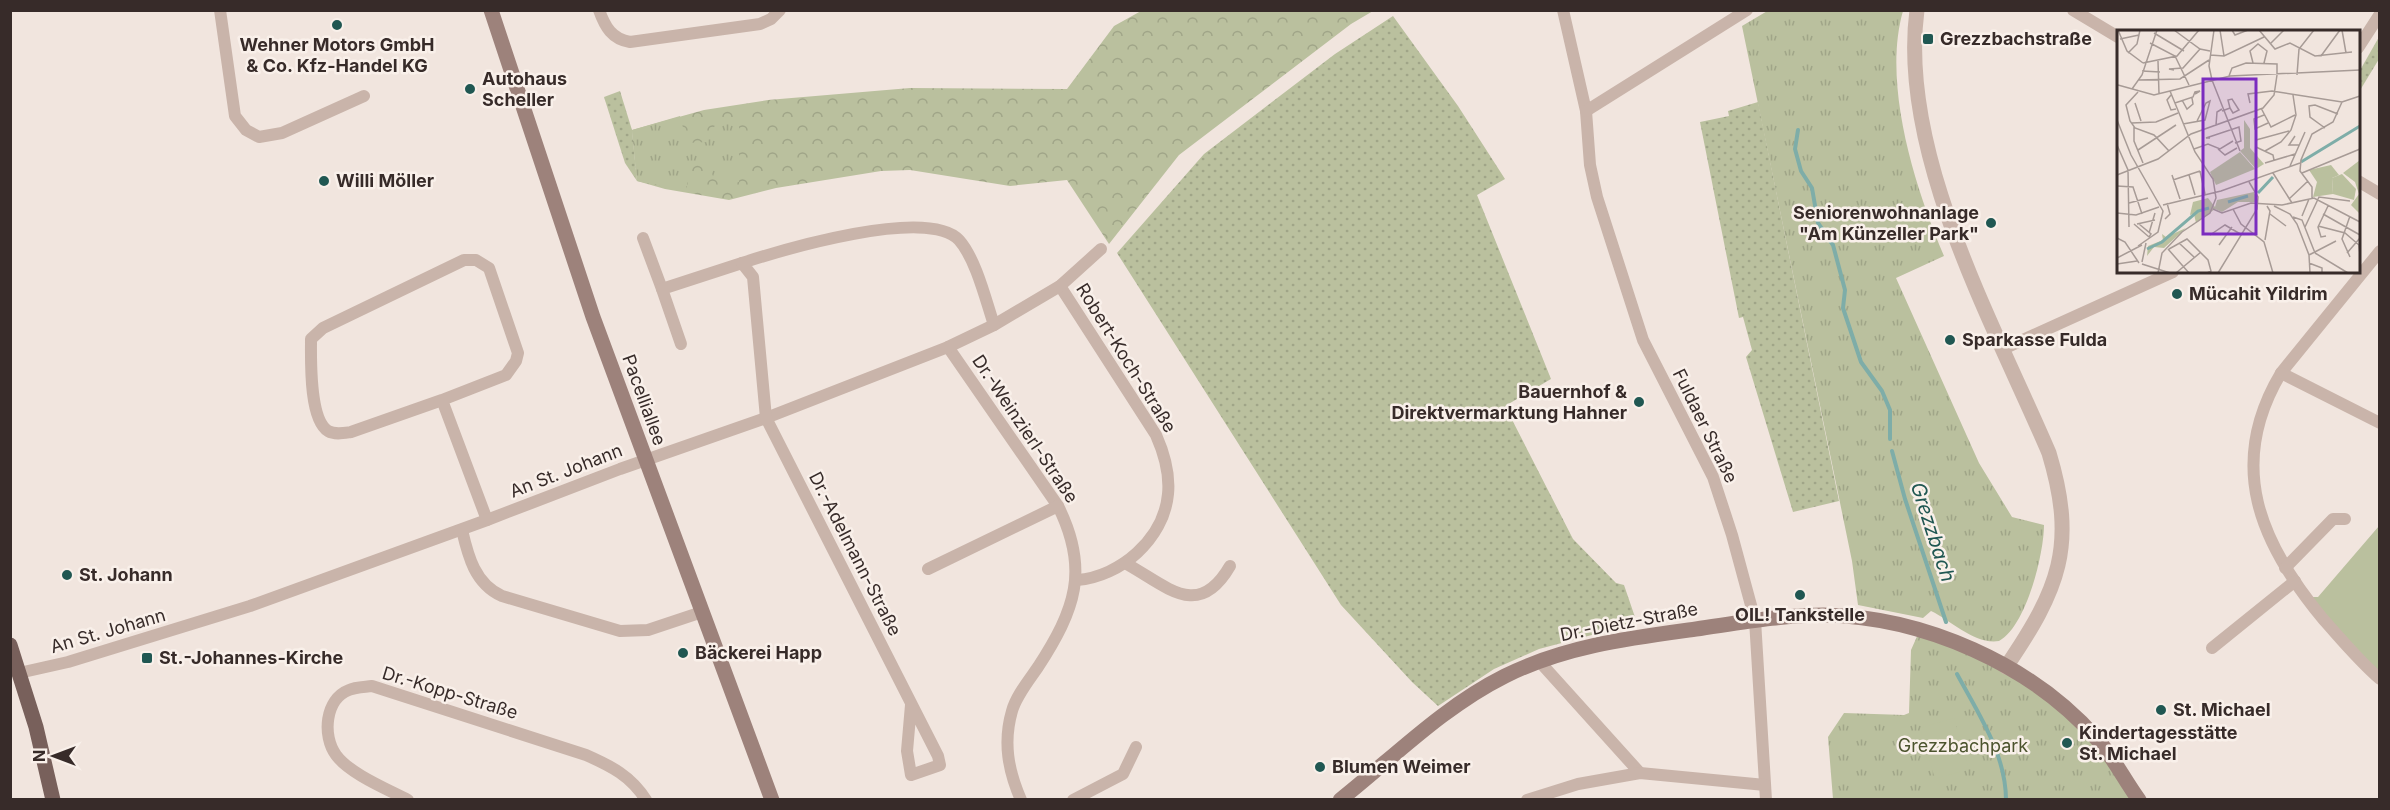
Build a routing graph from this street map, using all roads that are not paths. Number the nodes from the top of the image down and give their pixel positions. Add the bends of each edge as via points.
1 (220, 10) edge
2 (491, 10) edge
3 (599, 10) edge
4 (780, 10) edge
5 (1563, 10) edge
6 (1747, 10) edge
7 (1917, 10) edge
8 (2073, 10) edge
9 (2379, 14) edge
10 (2117, 37) edge
11 (2360, 45) edge
12 (364, 96) dead end
13 (1586, 111) junction
14 (2360, 182) edge
15 (2379, 194) edge
16 (643, 238) dead end
17 (1101, 249) dead end
18 (2379, 251) edge
19 (742, 263) junction
20 (2171, 273) edge
21 (1060, 286) junction
22 (662, 289) junction
23 (994, 325) junction
24 (681, 344) dead end
25 (948, 347) junction
26 (2003, 349) junction
27 (2281, 374) junction
28 (442, 400) junction
29 (766, 418) junction
30 (2379, 423) edge
31 (646, 460) junction
32 (1058, 506) junction
33 (2345, 519) dead end
34 (487, 520) junction
35 (462, 530) junction
36 (1125, 563) junction
37 (1230, 566) dead end
38 (2285, 568) junction
39 (928, 569) dead end
40 (1077, 580) junction
41 (2295, 581) junction
42 (702, 612) junction
43 (1755, 620) junction
44 (10, 645) edge
45 (2212, 648) dead end
46 (1539, 661) junction
47 (2006, 667) junction
48 (15, 673) edge
49 (2379, 679) edge
50 (911, 705) junction
51 (1136, 747) dead end
52 (1640, 773) junction
53 (1765, 785) junction
54 (53, 800) edge
55 (408, 800) edge
56 (646, 800) edge
57 (772, 800) edge
58 (1021, 800) edge
59 (1073, 800) edge
60 (1340, 800) edge
61 (1527, 800) edge
62 (1766, 800) edge
63 (2139, 800) edge

1 - 12 street via 235,116 246,130 259,137 282,133
2 - 31 main road, Pacelliallee via 568,246
3 - 4 street via 611,34 630,42 760,24
5 - 13 street, Fuldaer Straße
6 - 13 street
7 - 26 street via 1915,82 1939,192
8 - 10 street
9 - 11 street
13 - 43 street, Fuldaer Straße via 1597,197 1642,340 1713,477
14 - 15 street
16 - 22 street
17 - 21 street, An St. Johann
18 - 27 street
19 - 22 street
19 - 23 street via 847,234 902,228 948,231 965,250
19 - 29 street via 753,277
20 - 26 street
21 - 23 street, An St. Johann
21 - 36 street, Robert-Koch-Straße via 1156,435 1166,462 1168,495 1163,514 1150,539
22 - 24 street
23 - 25 street, An St. Johann
25 - 29 street, An St. Johann
25 - 32 street, Dr.-Weinzierl-Straße
26 - 47 street via 2049,453 2064,518 2059,564 2049,596
27 - 30 street
27 - 38 street via 2259,417 2254,480 2260,513
28 - 28 street via 351,432 328,431 316,409 311,339 323,328 464,260 477,260 489,268 517,346 516,361 506,375
28 - 34 street
29 - 31 street, An St. Johann
29 - 50 street, Dr.-Adelmann-Straße
31 - 34 street, An St. Johann
31 - 42 main road, Pacelliallee
32 - 39 street
32 - 40 street, Dr.-Weinzierl-Straße via 1070,531
33 - 38 street via 2333,519
34 - 35 street, An St. Johann
35 - 42 street via 478,576 502,596 620,631 648,630
35 - 48 street, An St. Johann via 240,610 68,662
36 - 37 street via 1179,594 1194,596 1214,589
36 - 40 street, Robert-Koch-Straße via 1090,579
38 - 41 street
40 - 58 street, Dr.-Weinzierl-Straße via 1066,621 1013,708 1007,734 1008,763
41 - 45 street
41 - 49 street
42 - 57 main road, Pacelliallee
43 - 46 main road, Dr.-Dietz-Straße via 1591,645
43 - 47 main road, Dr.-Dietz-Straße via 1822,615 1894,624 1962,645
43 - 53 street, Fuldaer Straße
44 - 48 main road
46 - 52 street
46 - 60 main road, Dr.-Dietz-Straße via 1504,676 1446,712
47 - 63 main road, Dr.-Dietz-Straße via 2072,712 2100,741
48 - 54 main road via 36,727
50 - 50 street, Dr.-Adelmann-Straße via 932,740 940,765 911,775 907,751
51 - 59 street via 1123,774
52 - 53 street
52 - 61 street via 1578,784
53 - 62 street, Fuldaer Straße
55 - 56 street, Dr.-Kopp-Straße via 366,778 336,755 328,734 328,717 333,702 348,690 372,686 586,755 617,769

